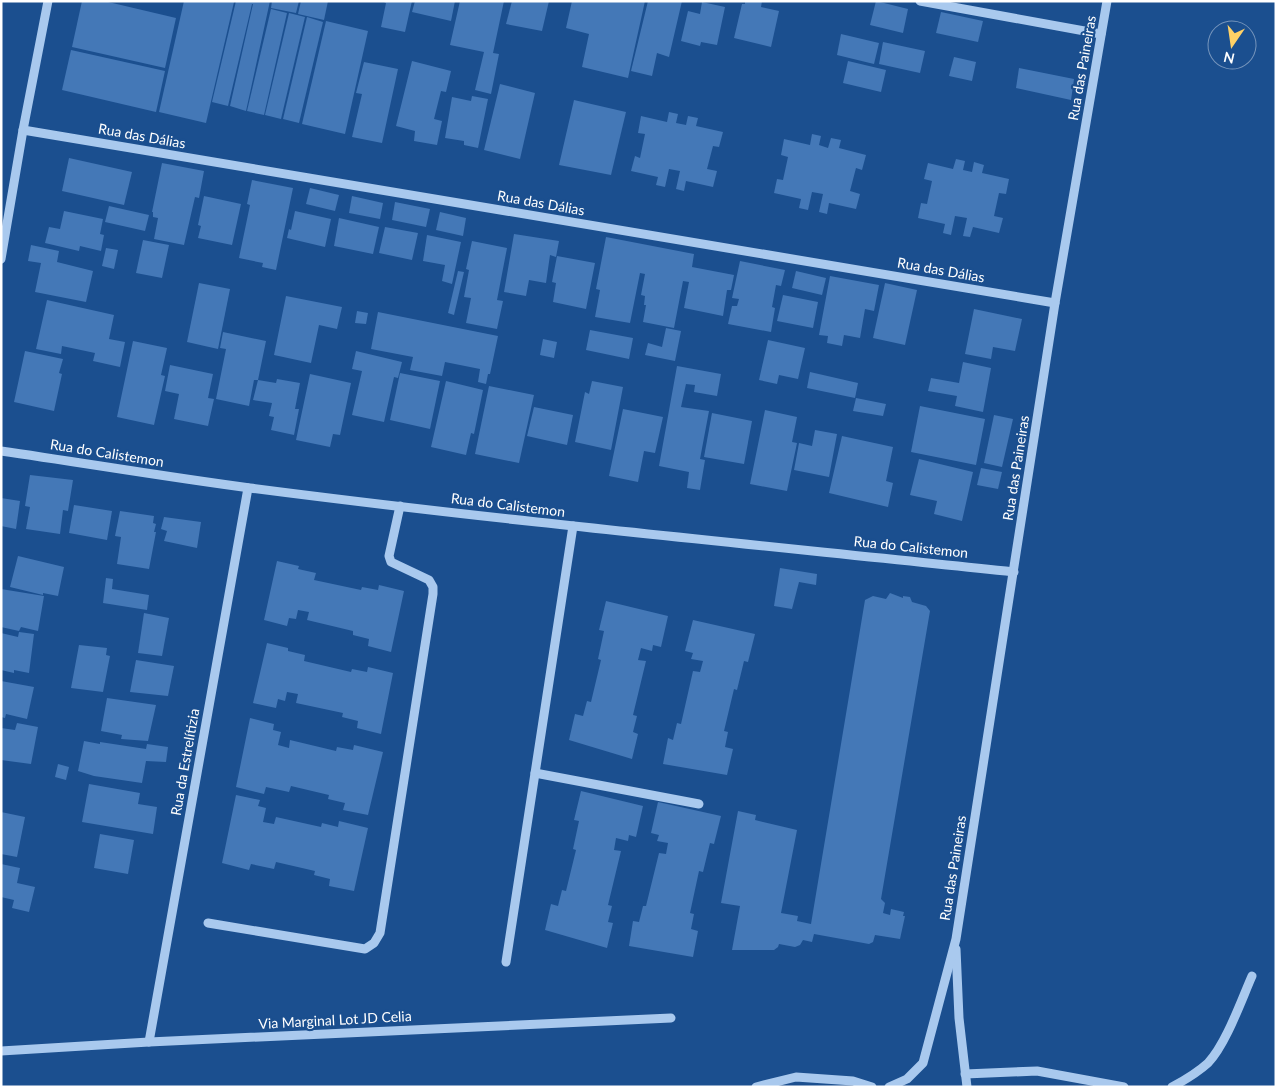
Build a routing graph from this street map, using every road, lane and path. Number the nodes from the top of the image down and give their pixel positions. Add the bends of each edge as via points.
1 (48, 1) edge
2 (920, 1) edge
3 (1107, 1) edge
4 (1101, 34) junction
5 (23, 130) junction
6 (1, 259) edge
7 (1055, 303) junction
8 (1, 451) edge
9 (248, 488) junction
10 (400, 506) junction
11 (572, 526) junction
12 (1014, 572) junction
13 (536, 773) junction
14 (699, 804) dead end
15 (208, 923) dead end
16 (956, 939) junction
17 (506, 962) dead end
18 (1252, 976) dead end
19 (671, 1018) dead end
20 (149, 1042) junction
21 (1, 1051) edge
22 (965, 1074) junction
23 (756, 1087) edge
24 (872, 1087) edge
25 (889, 1087) edge
26 (967, 1087) edge
27 (1124, 1087) edge
28 (1172, 1087) edge

1 - 5 street
2 - 4 street
3 - 4 street, Rua das Paineiras
4 - 7 street, Rua das Paineiras
5 - 6 street
5 - 7 street, Rua das Dálias
7 - 12 street, Rua das Paineiras
8 - 9 street, Rua do Calistemon
9 - 10 street, Rua do Calistemon
9 - 20 street, Rua da Estrelítizia
10 - 11 street, Rua do Calistemon
10 - 15 street via 389,556 391,562 429,580 433,594 380,933 365,948
11 - 12 street, Rua do Calistemon
11 - 13 street
12 - 16 street, Rua das Paineiras
13 - 14 street
13 - 17 street
16 - 22 street, Rua das Paineiras
16 - 25 street, Rua das Paineiras via 922,1063 907,1079
18 - 28 street via 1209,1062
19 - 20 street, Via Marginal Lot JD Celia
20 - 21 street, Via Marginal Lot JD Celia
22 - 26 street, Rua das Paineiras
22 - 27 street via 1037,1071
23 - 24 street via 796,1077 853,1081

